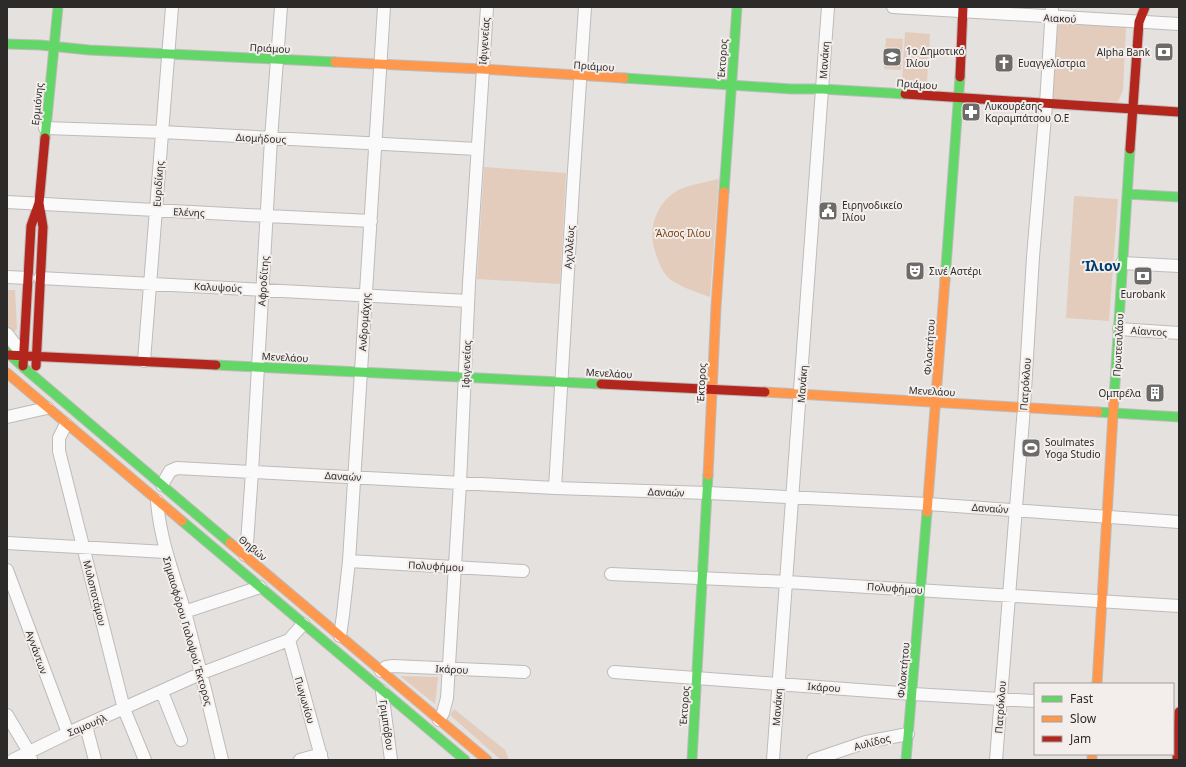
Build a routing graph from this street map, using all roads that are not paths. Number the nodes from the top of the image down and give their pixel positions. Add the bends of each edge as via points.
1 (58, 7) edge
2 (172, 7) edge
3 (281, 7) edge
4 (384, 7) edge
5 (486, 7) edge
6 (585, 7) edge
7 (737, 7) edge
8 (828, 7) edge
9 (893, 7) edge
10 (1140, 7) edge
11 (1145, 7) edge
12 (925, 8) edge
13 (963, 9) edge
14 (1052, 12) edge
15 (1139, 22) junction
16 (1179, 24) edge
17 (7, 44) edge
18 (54, 47) junction
19 (168, 54) junction
20 (277, 59) junction
21 (381, 64) junction
22 (482, 69) junction
23 (580, 76) junction
24 (731, 85) junction
25 (822, 89) junction
26 (959, 98) junction
27 (1046, 104) junction
28 (1132, 110) junction
29 (1179, 112) edge
30 (45, 128) junction
31 (162, 132) junction
32 (271, 139) junction
33 (375, 143) junction
34 (477, 149) junction
35 (1127, 194) junction
36 (1179, 197) edge
37 (7, 202) edge
38 (39, 203) junction
39 (156, 210) junction
40 (267, 216) junction
41 (371, 221) junction
42 (1122, 263) junction
43 (1179, 266) edge
44 (7, 277) edge
45 (28, 278) junction
46 (40, 278) junction
47 (149, 284) junction
48 (263, 289) junction
49 (366, 295) junction
50 (468, 301) junction
51 (1119, 329) junction
52 (1179, 333) edge
53 (7, 334) edge
54 (8, 354) edge
55 (23, 355) junction
56 (37, 355) junction
57 (144, 361) junction
58 (23, 367) junction
59 (258, 367) junction
60 (360, 372) junction
61 (9, 375) edge
62 (466, 377) junction
63 (35, 378) junction
64 (561, 382) junction
65 (712, 390) junction
66 (801, 394) junction
67 (936, 402) junction
68 (1024, 407) junction
69 (47, 408) junction
70 (1114, 413) junction
71 (7, 416) edge
72 (1179, 418) edge
73 (66, 424) junction
74 (252, 472) junction
75 (353, 477) junction
76 (460, 483) junction
77 (162, 485) junction
78 (555, 488) junction
79 (708, 493) junction
80 (792, 498) junction
81 (157, 501) junction
82 (928, 504) junction
83 (1016, 510) junction
84 (1108, 516) junction
85 (1179, 522) edge
86 (7, 543) edge
87 (84, 548) junction
88 (166, 552) junction
89 (245, 555) junction
90 (348, 562) junction
91 (455, 568) junction
92 (7, 570) edge
93 (523, 571) dead end
94 (611, 574) dead end
95 (703, 578) junction
96 (787, 582) junction
97 (260, 588) junction
98 (921, 590) junction
99 (1009, 595) junction
100 (1102, 602) junction
101 (1179, 606) edge
102 (184, 612) junction
103 (303, 624) junction
104 (340, 636) junction
105 (289, 640) junction
106 (448, 669) junction
107 (381, 671) junction
108 (524, 672) dead end
109 (614, 672) dead end
110 (202, 673) junction
111 (697, 678) junction
112 (1097, 683) edge
113 (779, 684) junction
114 (382, 691) junction
115 (162, 692) junction
116 (912, 694) junction
117 (1001, 699) junction
118 (1034, 701) edge
119 (124, 709) junction
120 (1179, 712) edge
121 (7, 715) edge
122 (439, 720) junction
123 (86, 726) junction
124 (68, 733) junction
125 (908, 734) junction
126 (180, 740) dead end
127 (30, 756) edge
128 (321, 757) edge
129 (13, 760) edge
130 (95, 760) edge
131 (145, 760) edge
132 (222, 760) edge
133 (300, 760) edge
134 (392, 760) edge
135 (465, 760) edge
136 (487, 760) edge
137 (692, 760) edge
138 (774, 760) edge
139 (813, 760) edge
140 (906, 760) edge
141 (996, 760) edge
142 (1177, 760) edge

1 - 18 street, Ερμιόνης
2 - 19 street, Ευριδίκης
3 - 20 street, Αφροδίτης
4 - 21 street, Ανδρομάχης
5 - 22 street, Ιφιγενείας
6 - 23 street, Αχιλλέως
7 - 24 street, Έκτορος
8 - 25 street, Μανάκη
9 - 12 street, Αιακού
10 - 15 street, Πρωτεσιλάου
11 - 15 street
12 - 13 street, Αιακού
13 - 14 street, Αιακού
13 - 26 street, Φιλοκτήτου
14 - 15 street, Αιακού
14 - 27 street, Πατρόκλου
15 - 16 street, Αιακού
15 - 28 street, Πρωτεσιλάου
17 - 18 street, Πριάμου
18 - 19 street, Πριάμου
18 - 30 street, Ερμιόνης
19 - 20 street, Πριάμου
19 - 31 street, Ευριδίκης
20 - 21 street, Πριάμου
20 - 32 street, Αφροδίτης
21 - 22 street, Πριάμου
21 - 33 street, Ανδρομάχης
22 - 23 street, Πριάμου
22 - 34 street, Ιφιγενείας
23 - 24 street, Πριάμου
23 - 64 street, Αχιλλέως
24 - 25 street, Πριάμου
24 - 65 street, Έκτορος
25 - 26 street, Πριάμου
25 - 66 street, Μανάκη
26 - 27 street, Πριάμου
26 - 67 street, Φιλοκτήτου
27 - 28 street, Πριάμου
27 - 68 street, Πατρόκλου via 1032,256
28 - 29 street, Πριάμου
28 - 35 street, Πρωτεσιλάου
30 - 31 street, Διομήδους
30 - 38 street, Ερμιόνης
31 - 32 street, Διομήδους
31 - 39 street, Ευριδίκης
32 - 33 street, Διομήδους
32 - 40 street, Αφροδίτης
33 - 34 street, Διομήδους
33 - 41 street, Ανδρομάχης
34 - 50 street, Ιφιγενείας
35 - 36 street
35 - 42 street, Πρωτεσιλάου
37 - 38 street, Ελένης
38 - 39 street, Ελένης
38 - 45 street, Ερμιόνης via 30,226
38 - 46 street, Ερμιόνης via 43,227
39 - 40 street, Ελένης
39 - 47 street, Ευριδίκης
40 - 41 street, Ελένης
40 - 48 street, Αφροδίτης
41 - 49 street, Ανδρομάχης
42 - 43 street
42 - 51 street, Πρωτεσιλάου
44 - 45 street
45 - 55 street, Ερμιόνης
46 - 47 street, Καλυψούς
46 - 56 street, Ερμιόνης
47 - 48 street, Καλυψούς
47 - 57 street, Ευριδίκης
48 - 49 street, Καλυψούς
48 - 59 street, Αφροδίτης
49 - 50 street, Καλυψούς
49 - 60 street, Ανδρομάχης
50 - 62 street, Ιφιγενείας
51 - 52 street, Αίαντος
51 - 70 street, Πρωτεσιλάου
53 - 55 street
54 - 55 street, Μενελάου
54 - 58 street, Θηβών
55 - 56 street, Μενελάου
55 - 58 street, Ερμιόνης
56 - 57 street, Μενελάου
56 - 63 street, Ερμιόνης
57 - 59 street, Μενελάου
58 - 61 street
58 - 63 street, Θηβών
59 - 60 street, Μενελάου
59 - 74 street, Αφροδίτης
60 - 62 street, Μενελάου
60 - 75 street, Ανδρομάχης
61 - 69 street
62 - 64 street, Μενελάου
62 - 76 street, Ιφιγενείας
63 - 77 street, Θηβών
64 - 65 street, Μενελάου
64 - 78 street, Αχιλλέως
65 - 66 street, Μενελάου
65 - 79 street, Έκτορος
66 - 67 street, Μενελάου
66 - 80 street, Μανάκη
67 - 68 street, Μενελάου
67 - 82 street, Φιλοκτήτου
68 - 70 street, Μενελάου
68 - 83 street, Πατρόκλου
69 - 71 street
69 - 73 street
70 - 72 street, Μενελάου
70 - 84 street, Πρωτεσιλάου
73 - 81 street
73 - 87 street, Μυλοποτάμου via 59,438 59,451
74 - 75 street, Δαναών
74 - 77 street, Δαναών via 177,468 170,471
74 - 89 street, Αφροδίτης
75 - 76 street, Δαναών
75 - 90 street, Ανδρομάχης
76 - 78 street, Δαναών
76 - 91 street, Ιφιγενείας
77 - 89 street, Θηβών
78 - 79 street, Δαναών
79 - 80 street, Δαναών
79 - 95 street, Έκτορος
80 - 82 street, Δαναών
80 - 96 street, Μανάκη
81 - 88 street, Σημαιοφόρου Γιαλοψού Έκτορος
81 - 97 street
82 - 83 street, Δαναών
82 - 98 street, Φιλοκτήτου
83 - 84 street, Δαναών
83 - 99 street, Πατρόκλου
84 - 85 street, Δαναών
84 - 100 street, Πρωτεσιλάου
86 - 87 street
87 - 88 street
87 - 119 street, Μυλοποτάμου
88 - 102 street, Σημαιοφόρου Γιαλοψού Έκτορος
89 - 104 street, Θηβών
90 - 91 street, Πολυφήμου
90 - 104 street, Ανδρομάχης
91 - 93 street, Πολυφήμου
91 - 106 street, Ιφιγενείας
92 - 124 street, Αγνάντων
94 - 95 street, Πολυφήμου
95 - 96 street, Πολυφήμου
95 - 111 street, Έκτορος
96 - 98 street, Πολυφήμου
96 - 113 street, Μανάκη
97 - 102 street
97 - 103 street
98 - 99 street, Πολυφήμου
98 - 116 street, Φιλοκτήτου
99 - 100 street, Πολυφήμου
99 - 117 street, Πατρόκλου
100 - 101 street, Πολυφήμου
100 - 112 street, Πρωτεσιλάου
102 - 110 street, Σημαιοφόρου Γιαλοψού Έκτορος
103 - 105 street, Σαμουήλ
103 - 114 street
104 - 107 street, Θηβών
105 - 110 street, Σαμουήλ
105 - 128 street, Πωγωνίου
106 - 107 street, Ικάρου via 390,666
106 - 108 street, Ικάρου
106 - 122 street, Ιφιγενείας via 447,698
107 - 122 street, Θηβών
109 - 111 street, Ικάρου
110 - 115 street, Σαμουήλ
110 - 132 street, Σημαιοφόρου Γιαλοψού Έκτορος
111 - 113 street, Ικάρου
111 - 137 street, Έκτορος
113 - 116 street, Ικάρου
113 - 138 street, Μανάκη
114 - 134 street, Γριμπόβου
114 - 135 street
115 - 119 street, Σαμουήλ
115 - 126 street
116 - 117 street, Ικάρου
116 - 125 street, Φιλοκτήτου
117 - 118 street, Ικάρου
117 - 141 street, Πατρόκλου
119 - 123 street, Σαμουήλ
119 - 131 street, Μυλοποτάμου
120 - 142 street
121 - 127 street
122 - 136 street, Θηβών
123 - 124 street, Σαμουήλ
123 - 130 street
124 - 127 street, Σαμουήλ
125 - 139 street, Αυλίδος via 866,742
125 - 140 street, Φιλοκτήτου
127 - 129 street, Σαμουήλ
128 - 133 street

